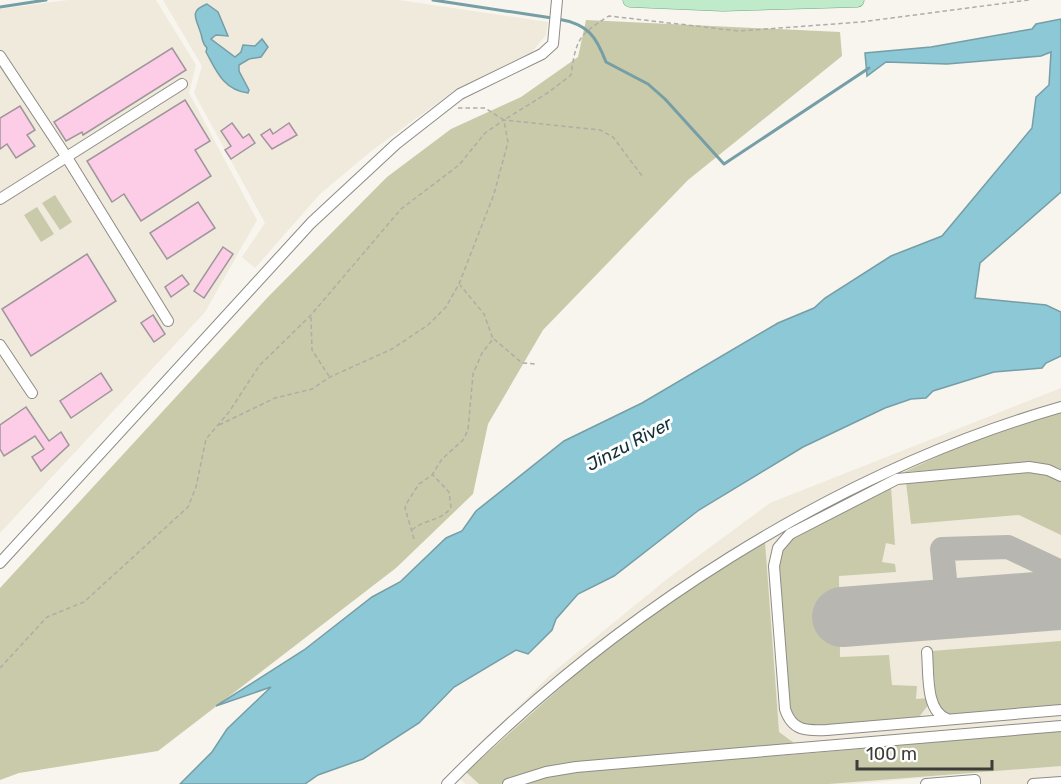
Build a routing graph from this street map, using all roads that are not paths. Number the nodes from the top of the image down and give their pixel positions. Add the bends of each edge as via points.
1 (556, 0) edge
2 (630, 0) edge
3 (857, 0) edge
4 (721, 2) edge
5 (0, 56) edge
6 (182, 84) dead end
7 (66, 156) junction
8 (0, 199) edge
9 (168, 321) dead end
10 (0, 345) edge
11 (32, 393) dead end
12 (1061, 407) edge
13 (1061, 476) edge
14 (0, 563) edge
15 (927, 652) dead end
16 (1061, 710) edge
17 (948, 719) junction
18 (1061, 726) edge
19 (1061, 782) edge
20 (447, 784) edge
21 (508, 784) edge
22 (926, 784) edge
23 (975, 784) edge
24 (1033, 784) edge

1 - 14 street via 553,44 542,54 460,94 396,144 311,223
2 - 4 main road
3 - 4 main road
5 - 7 street
6 - 7 street
7 - 8 street
7 - 9 street
10 - 11 street
12 - 20 street via 977,435 796,518 720,565 572,669
13 - 17 street via 1029,467 897,479 790,534 778,548 774,566 781,661 785,709 791,724 810,731
15 - 17 street via 932,703 936,713
16 - 17 street
18 - 21 street via 576,767
19 - 24 street
22 - 23 street via 975,780

